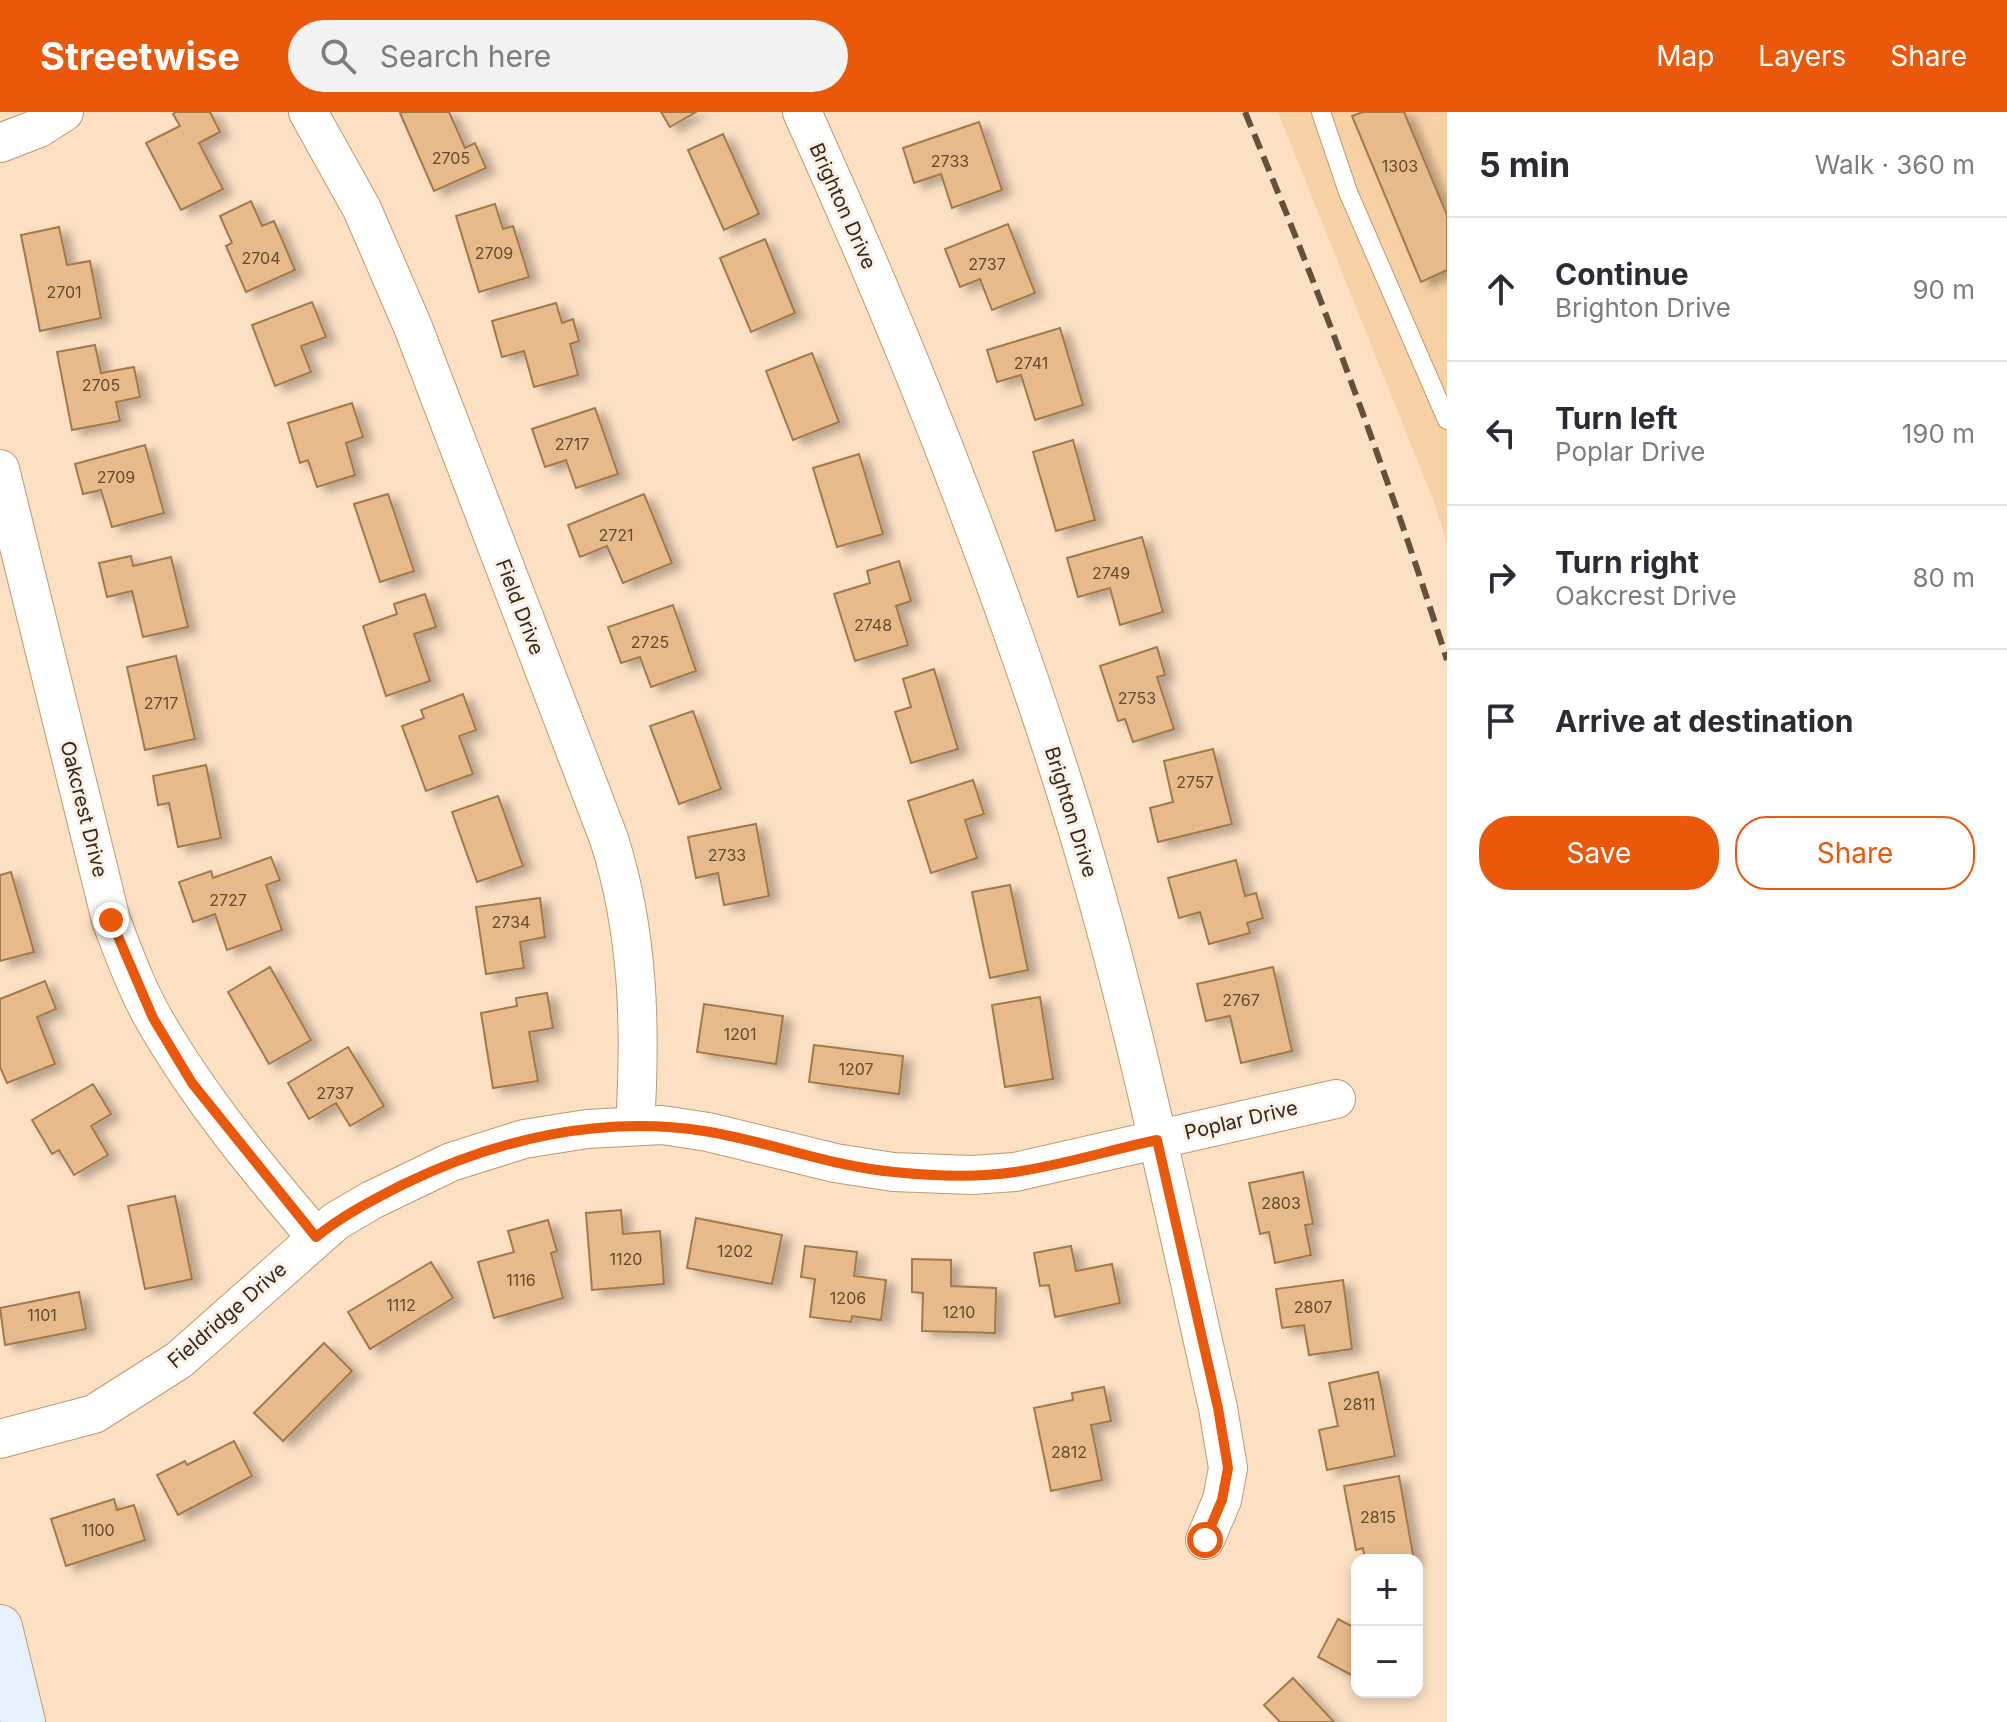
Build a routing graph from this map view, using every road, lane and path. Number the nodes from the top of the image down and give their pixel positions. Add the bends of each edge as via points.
1 (64, 112) edge
2 (308, 112) edge
3 (802, 112) edge
4 (1321, 112) edge
5 (0, 143) edge
6 (1447, 420) edge
7 (0, 469) edge
8 (1336, 1099) dead end
9 (635, 1126) junction
10 (1157, 1140) junction
11 (316, 1237) junction
12 (0, 1439) edge
13 (1205, 1540) dead end
14 (0, 1627) edge
15 (23, 1722) edge

1 - 5 street
2 - 9 street, Field Drive via 362,209 413,327 614,854 634,947 639,1067
3 - 10 street, Brighton Drive via 918,380 990,564 1091,878
4 - 6 lane via 1348,192
7 - 11 street, Oakcrest Drive via 111,920 132,972 192,1083
8 - 10 street, Poplar Drive
9 - 10 street, Poplar Drive via 708,1132 893,1172 972,1175 1015,1172
9 - 11 street, Poplar Drive via 524,1139 451,1162 372,1200
10 - 13 street, Brighton Drive via 1228,1468 1222,1500
11 - 12 street, Fieldridge Drive via 179,1360 94,1414
14 - 15 street

